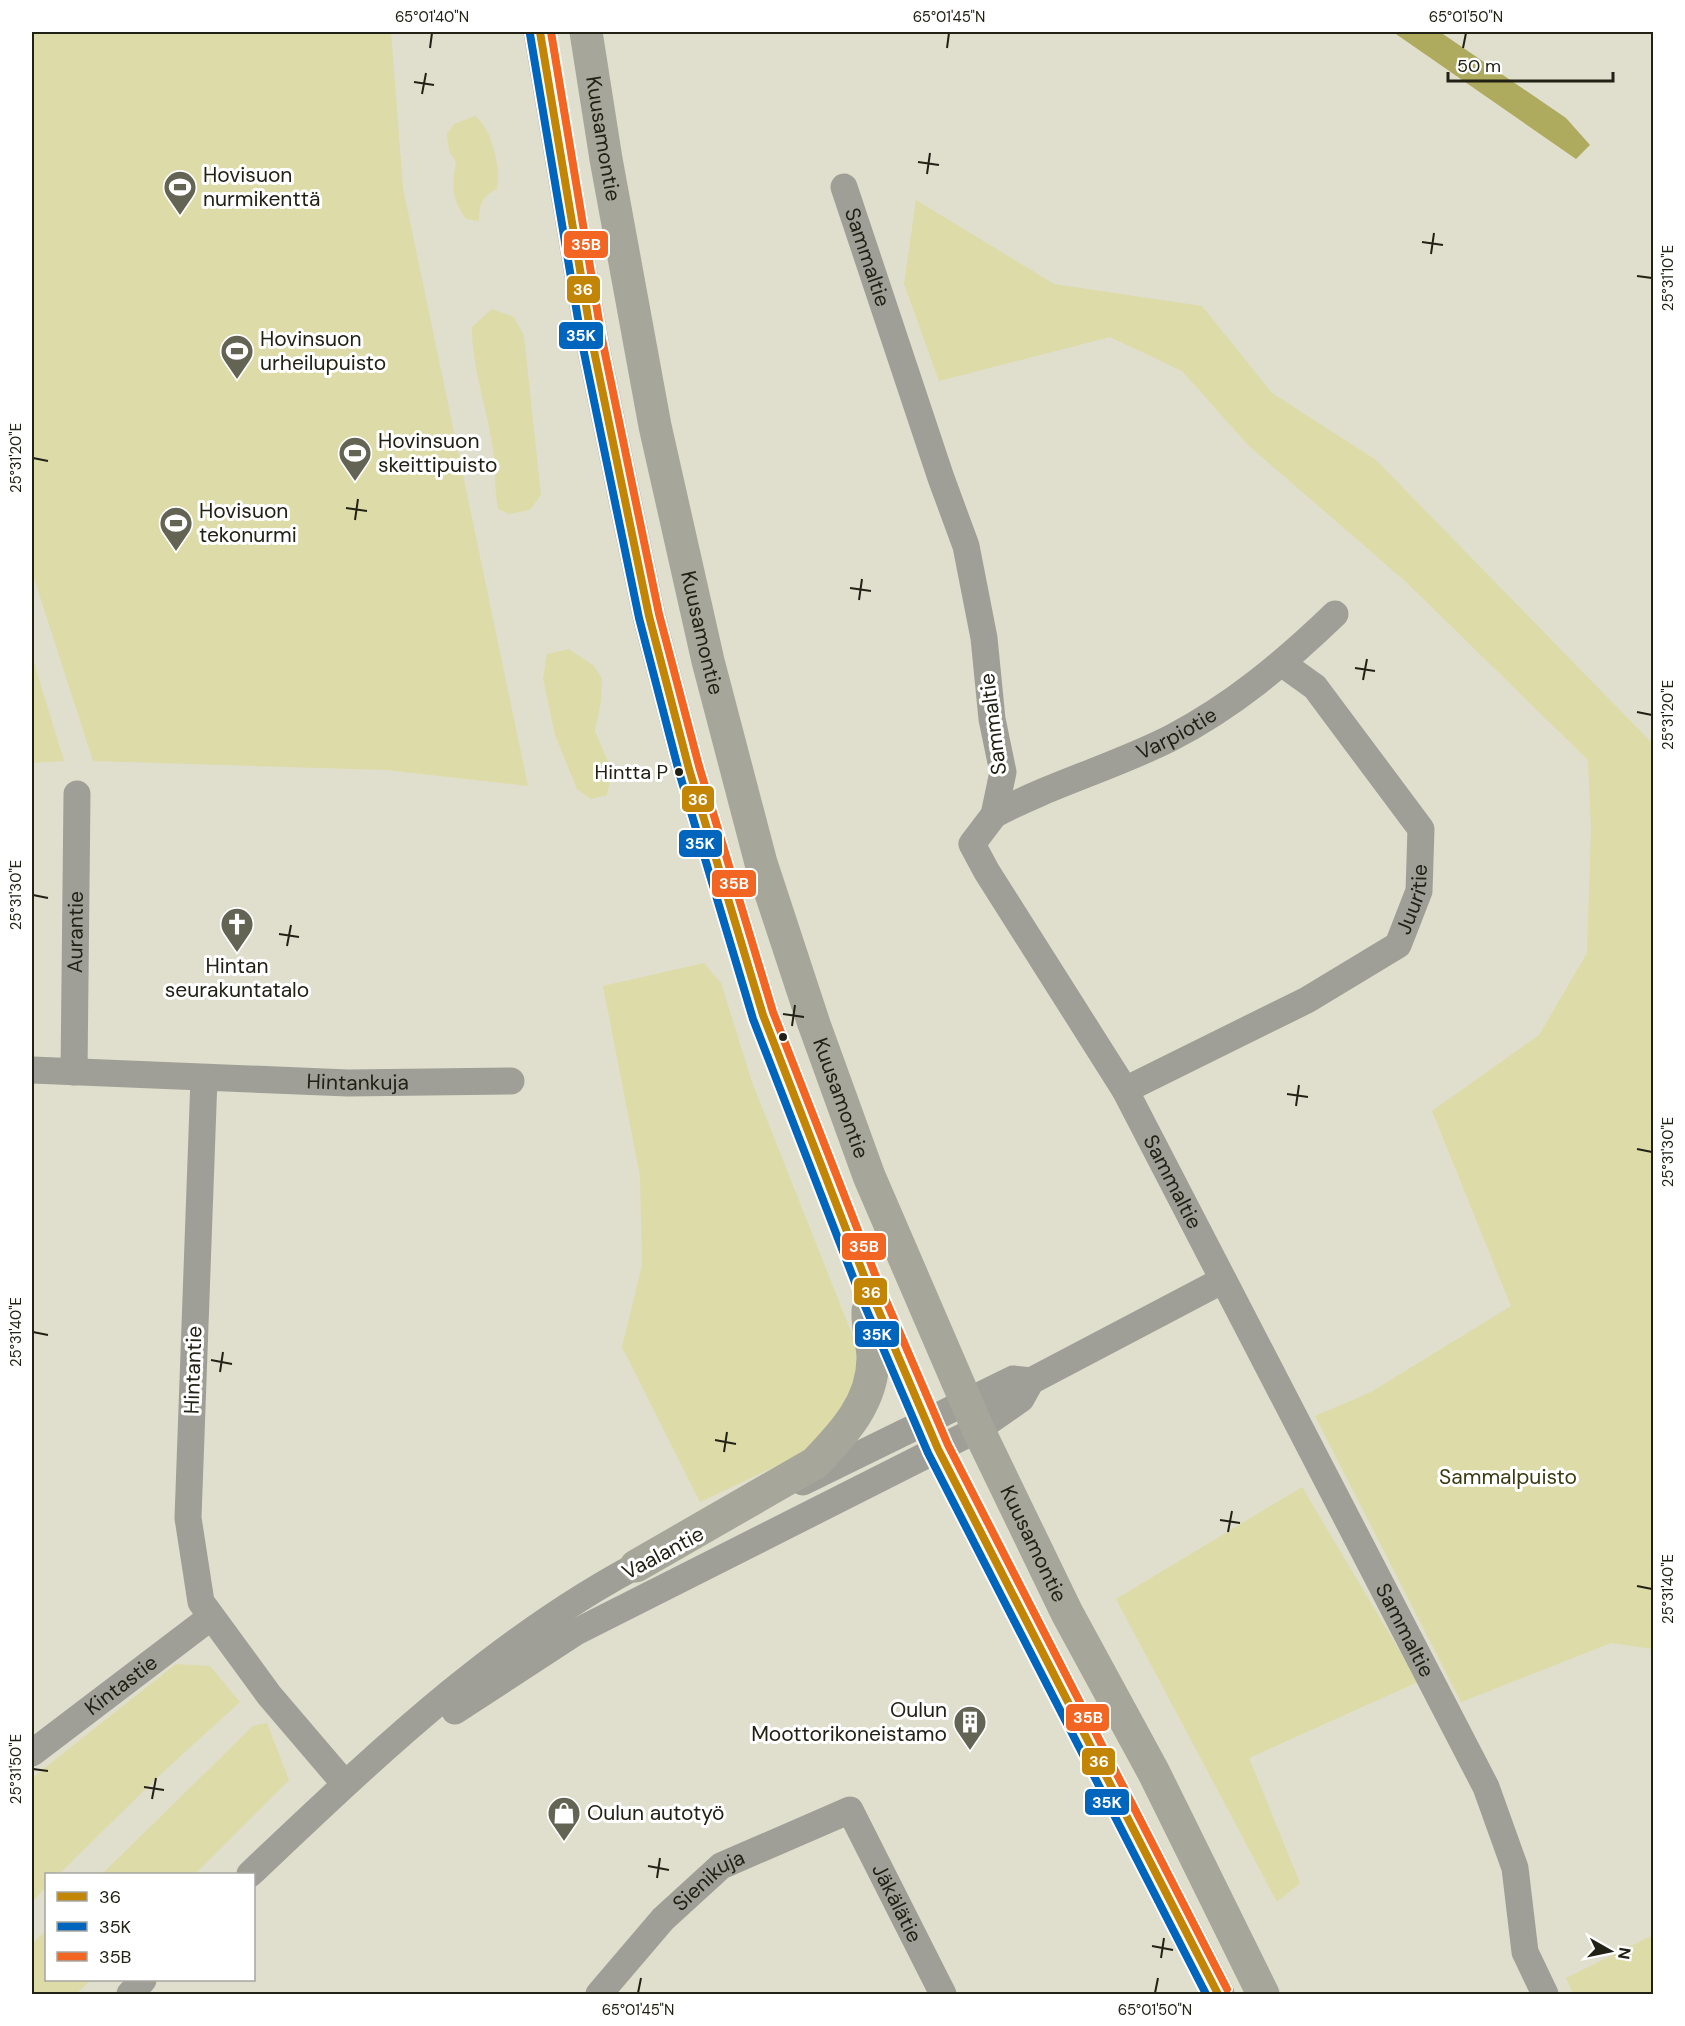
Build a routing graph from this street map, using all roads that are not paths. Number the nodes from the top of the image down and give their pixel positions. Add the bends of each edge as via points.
1 (540, 32) edge
2 (586, 32) edge
3 (844, 187) dead end
4 (1335, 614) dead end
5 (1283, 664) junction
6 (77, 794) dead end
7 (994, 815) junction
8 (32, 1070) edge
9 (74, 1072) junction
10 (204, 1078) junction
11 (511, 1081) dead end
12 (1125, 1090) junction
13 (1223, 1280) junction
14 (868, 1286) junction
15 (971, 1415) junction
16 (931, 1434) junction
17 (636, 1566) junction
18 (211, 1617) junction
19 (388, 1748) junction
20 (32, 1753) edge
21 (345, 1784) junction
22 (850, 1810) joint
23 (252, 1873) edge
24 (142, 1981) edge
25 (130, 1995) edge
26 (599, 1995) edge
27 (943, 1995) edge
28 (1218, 1995) edge
29 (1263, 1995) edge
30 (1545, 1995) edge

1 - 14 highway, Kuusamontie via 592,341 649,616 689,769 763,1015
2 - 15 highway, Kuusamontie via 655,426 708,661 761,863 869,1176
3 - 7 street, Sammaltie via 966,546 1003,772
4 - 5 street, Varpiotie
5 - 7 street, Varpiotie via 1219,710 1171,738
5 - 12 street, Juuritie via 1316,687 1420,829 1419,891 1398,945 1307,1000
6 - 9 street, Aurantie
7 - 12 street, Sammaltie via 972,844
8 - 9 street
9 - 10 street
10 - 11 street, Hintankuja via 348,1083
10 - 18 street, Hintantie via 188,1518 201,1602
12 - 13 street, Sammaltie
13 - 15 street via 1031,1381 1022,1399
13 - 30 street, Sammaltie via 1486,1787 1515,1868 1525,1952
14 - 16 highway, Kuusamontie
14 - 17 highway via 867,1326 873,1357 870,1385 857,1415 837,1440 815,1463
15 - 16 street, Vaalantie
15 - 29 highway, Kuusamontie via 1067,1613 1154,1773
16 - 17 street, Vaalantie
16 - 19 street, Vaalantie via 576,1632 435,1725
16 - 28 highway, Kuusamontie
17 - 19 street, Vaalantie via 548,1619 417,1718
18 - 20 street, Kintastie
18 - 21 street, Hintantie via 269,1695
19 - 21 street, Vaalantie
21 - 23 street, Vaalantie
22 - 26 street, Sienikuja via 721,1866 663,1919
22 - 27 street, Jäkälätie
24 - 25 street

